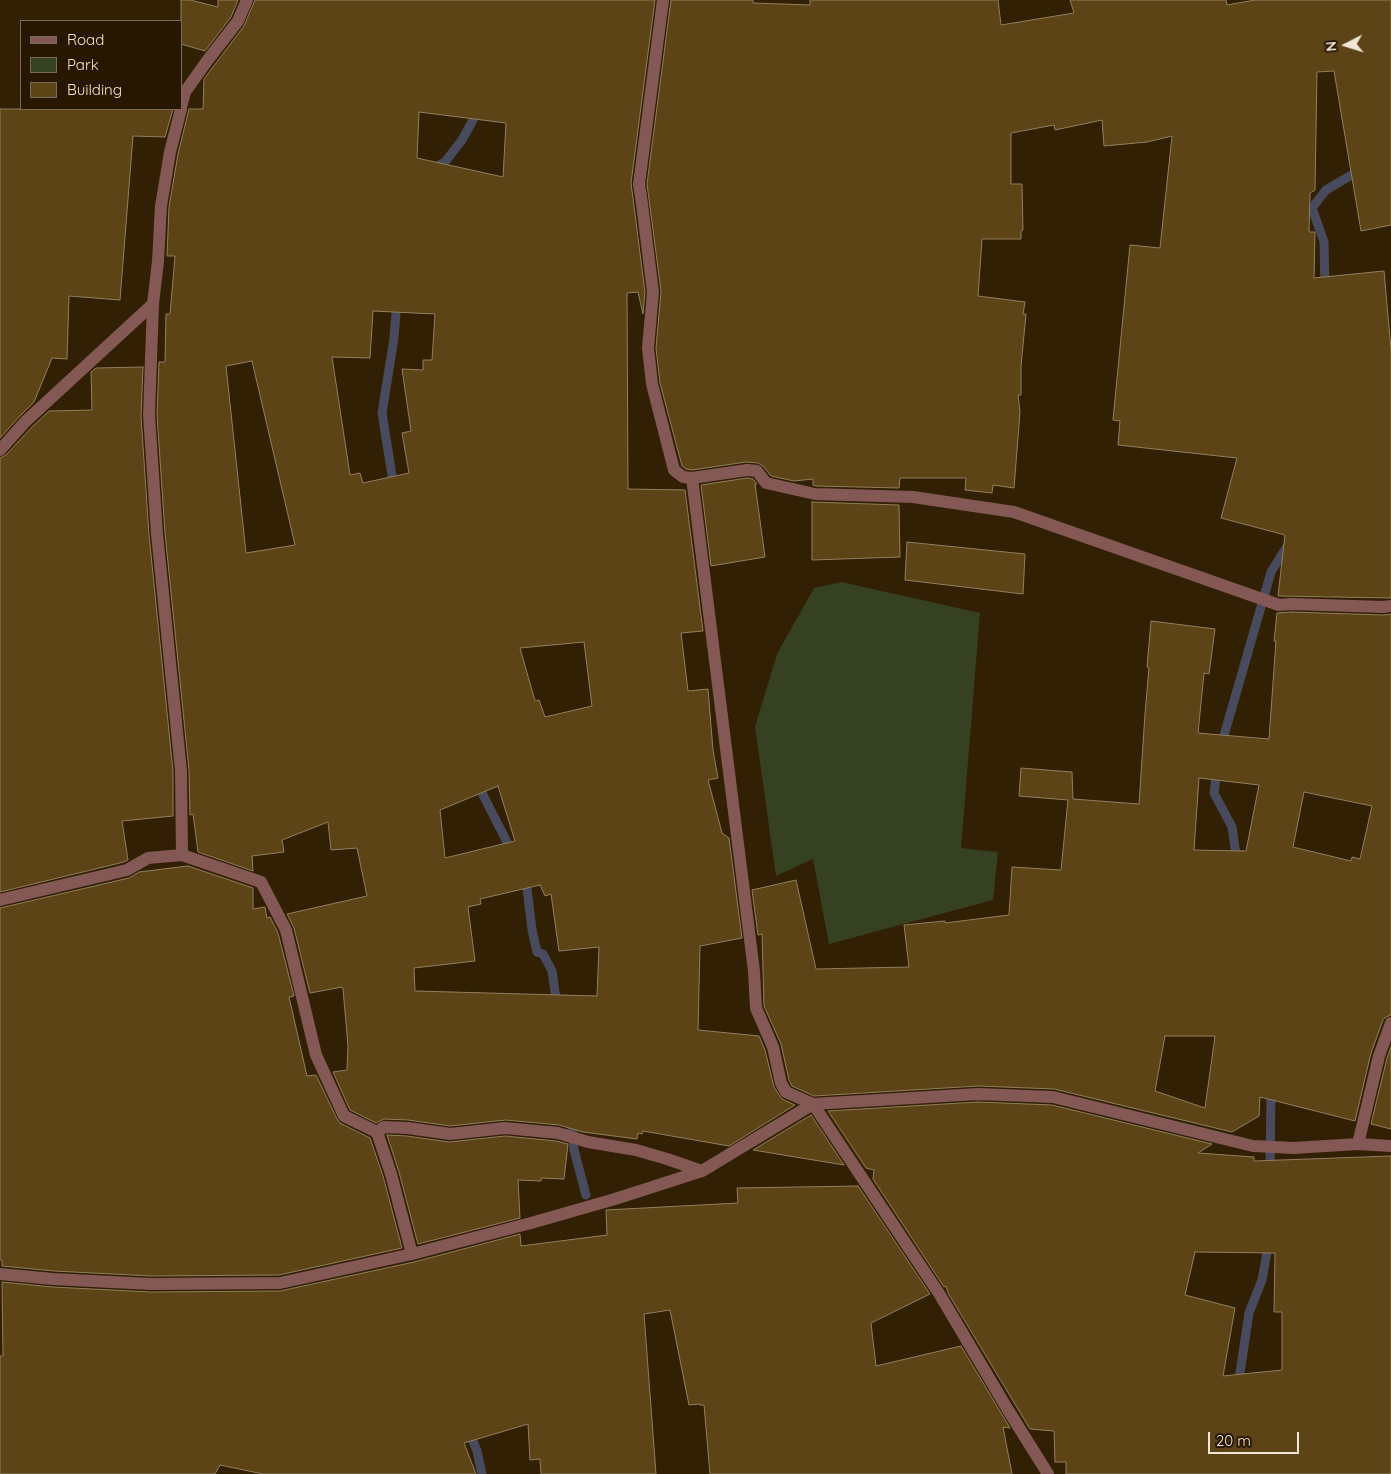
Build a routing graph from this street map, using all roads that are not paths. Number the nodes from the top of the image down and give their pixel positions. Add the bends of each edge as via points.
1 (247, 0) edge
2 (663, 0) edge
3 (182, 104) edge
4 (180, 110) edge
5 (152, 304) junction
6 (0, 450) edge
7 (692, 478) junction
8 (1391, 606) edge
9 (182, 855) junction
10 (0, 900) edge
11 (1391, 1023) edge
12 (813, 1104) junction
13 (377, 1132) junction
14 (1358, 1144) junction
15 (1391, 1146) edge
16 (702, 1171) junction
17 (412, 1254) junction
18 (0, 1274) edge
19 (1048, 1474) edge

1 - 3 street via 238,21 185,92
2 - 7 street via 639,184 652,292 648,348 652,384 674,470
4 - 5 street via 161,206
5 - 6 street via 26,420
5 - 9 street via 149,415 181,771
7 - 8 street via 757,470 766,483 814,494 914,497 1014,512 1279,605
7 - 12 street via 756,1008 773,1046 780,1083 786,1092
9 - 10 street via 148,858 127,870
9 - 13 street via 261,882 286,930 316,1055 344,1116
11 - 14 street via 1379,1056
12 - 14 street via 978,1094 1053,1096 1253,1146 1280,1148
12 - 16 street
12 - 19 street via 940,1295
13 - 16 street via 384,1127 450,1134 504,1128 558,1133 636,1150
13 - 17 street
14 - 15 street
16 - 17 street via 531,1223
17 - 18 street via 280,1283 151,1284

